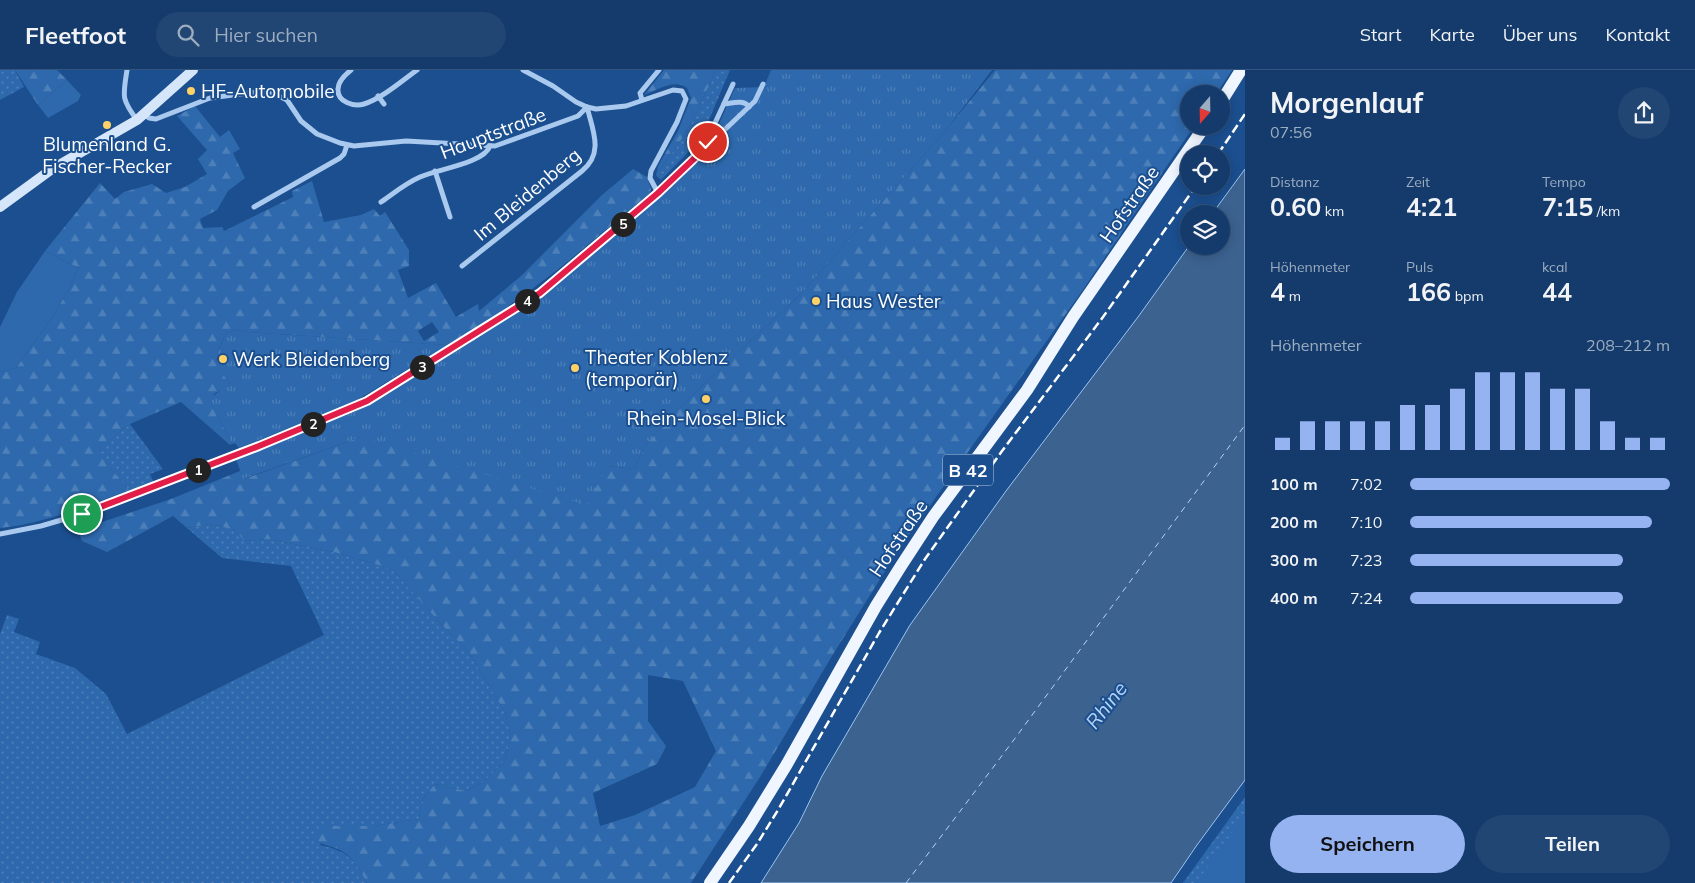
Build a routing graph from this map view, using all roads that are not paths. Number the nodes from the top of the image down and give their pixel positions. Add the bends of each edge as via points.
1 (127, 70) edge
2 (193, 70) edge
3 (351, 70) edge
4 (416, 70) edge
5 (523, 70) edge
6 (659, 70) edge
7 (1241, 70) edge
8 (733, 84) dead end
9 (763, 84) dead end
10 (1230, 88) edge
11 (378, 96) junction
12 (642, 100) junction
13 (384, 104) dead end
14 (724, 104) junction
15 (749, 107) junction
16 (587, 108) junction
17 (141, 117) junction
18 (1199, 135) edge
19 (348, 145) junction
20 (490, 146) junction
21 (700, 153) junction
22 (435, 171) junction
23 (658, 193) junction
24 (381, 202) dead end
25 (0, 207) edge
26 (254, 207) dead end
27 (450, 217) dead end
28 (462, 266) dead end
29 (2, 534) edge
30 (710, 883) edge

1 - 17 street via 124,100
2 - 17 main road
3 - 11 street via 338,88 342,99 360,105
4 - 11 street
5 - 16 street
6 - 12 street via 640,94
7 - 10 main road
8 - 14 street
9 - 15 street
11 - 13 street
12 - 16 street via 626,106
12 - 23 street via 678,89 686,99 651,171 650,178
14 - 15 street via 743,102
14 - 21 street
15 - 21 street
16 - 20 street, Hauptstraße via 578,116
16 - 28 street, Im Bleidenberg via 596,146 592,162
17 - 19 street via 156,118 210,98 263,91 287,100 308,127 330,140
17 - 25 main road via 52,169
18 - 30 main road, Hofstraße / B 42 via 1073,317 1027,390 933,517 876,606 787,764
19 - 20 street via 406,141
19 - 26 street via 340,158
20 - 22 street, Hauptstraße via 468,162
21 - 23 street
22 - 24 street, Hauptstraße via 406,184
22 - 27 street, Hauptstraße
23 - 29 street via 540,293 357,406 82,514

